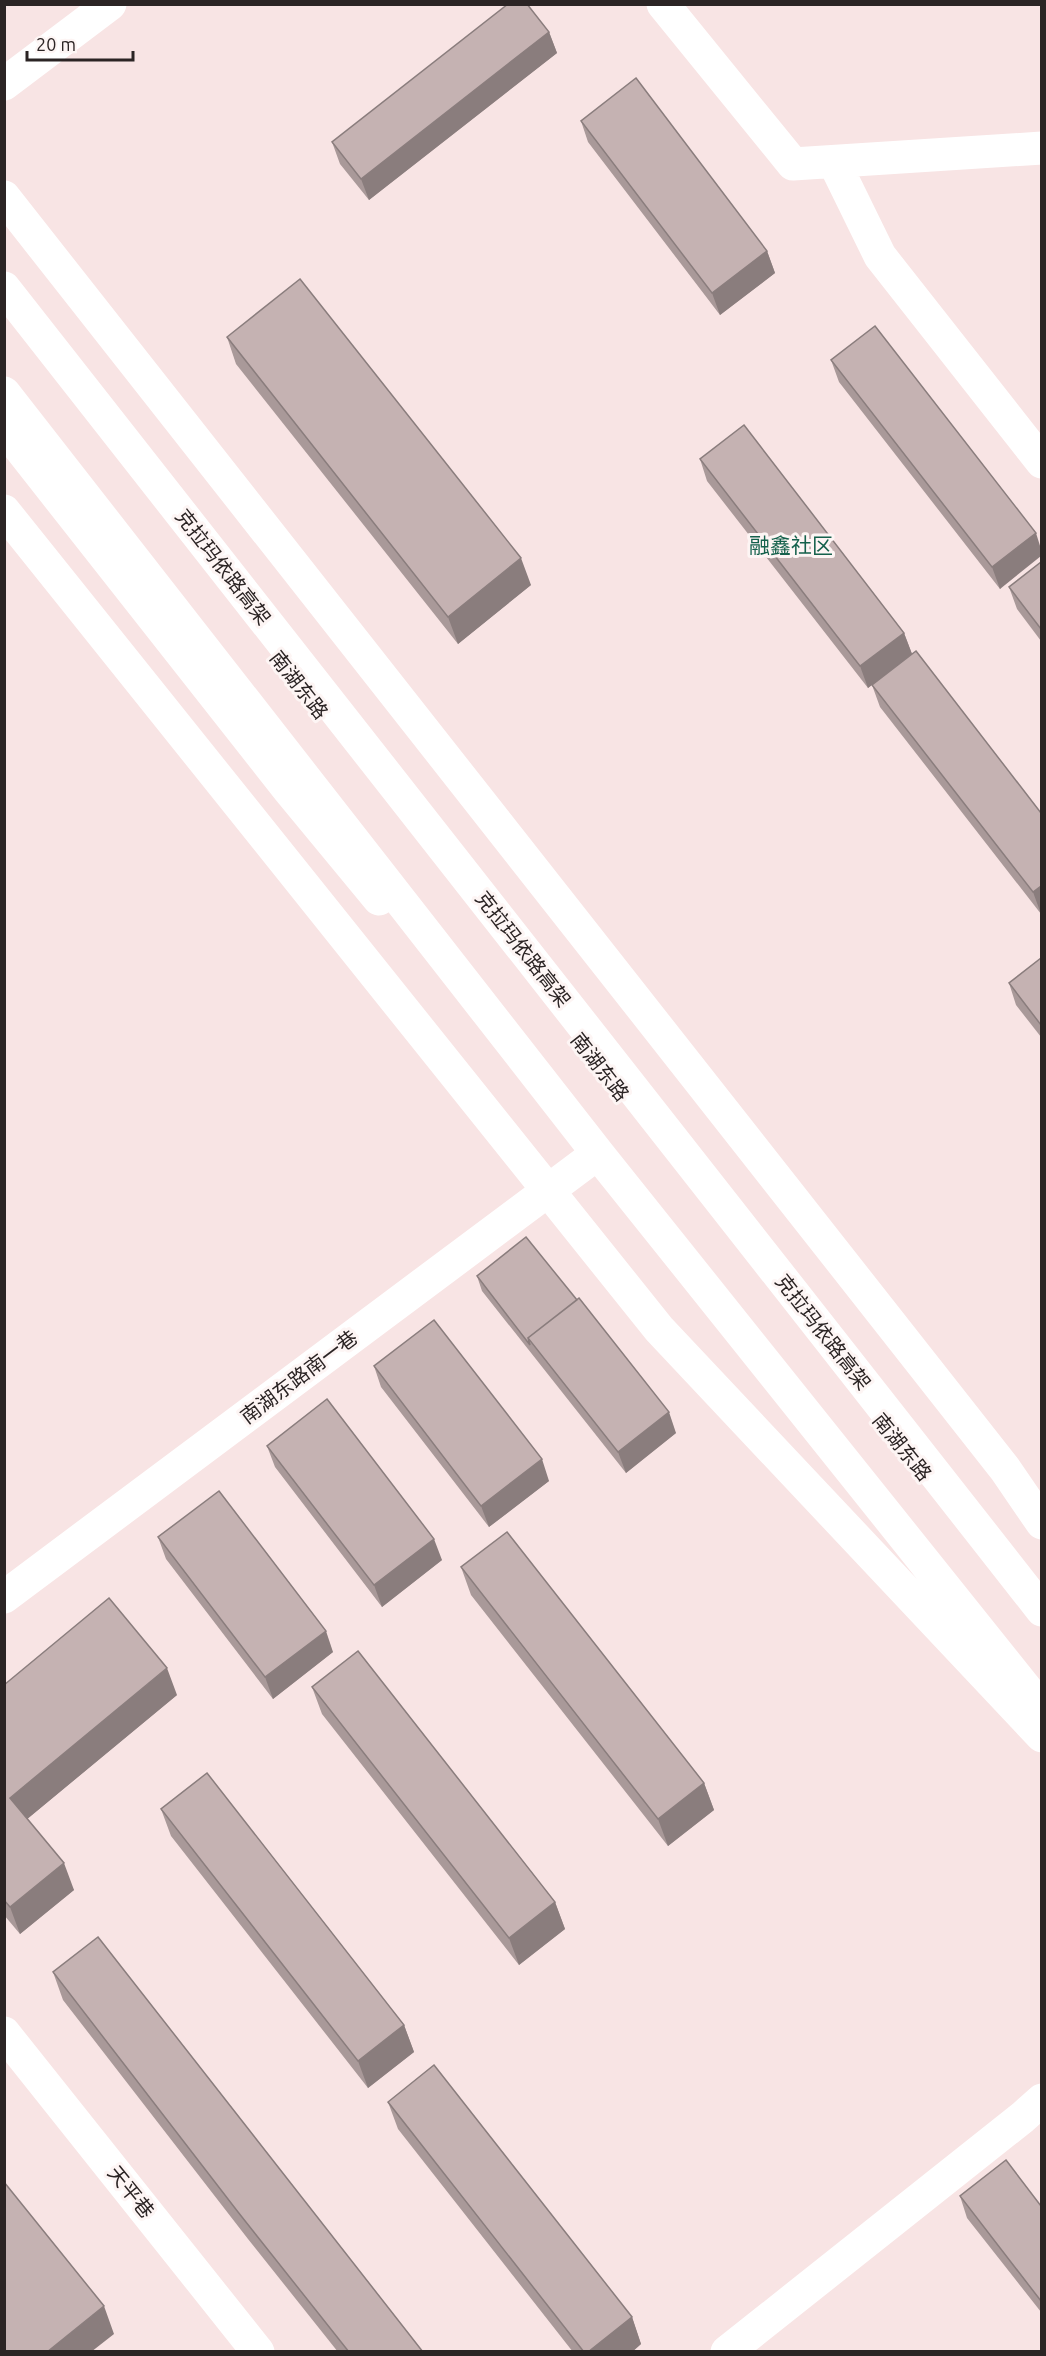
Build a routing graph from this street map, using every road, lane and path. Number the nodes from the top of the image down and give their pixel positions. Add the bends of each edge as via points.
1 (110, 4) edge
2 (663, 4) edge
3 (4, 84) edge
4 (1041, 148) edge
5 (834, 162) junction
6 (4, 197) edge
7 (4, 288) edge
8 (4, 310) edge
9 (4, 393) edge
10 (4, 429) edge
11 (1041, 462) edge
12 (4, 512) edge
13 (593, 1157) junction
14 (1041, 1523) edge
15 (4, 1597) edge
16 (1041, 1610) edge
17 (1041, 1623) edge
18 (1041, 1709) edge
19 (1041, 1728) edge
20 (1041, 1736) edge
21 (4, 2033) edge
22 (1041, 2100) edge
23 (258, 2352) edge
24 (727, 2352) edge

1 - 3 main road
2 - 5 main road via 793,164
4 - 5 main road
5 - 11 main road via 880,256
6 - 14 main road via 997,1460
7 - 16 main road, 克拉玛依路高架
8 - 17 main road, 南湖东路
9 - 18 main road via 592,1146
10 - 13 main road via 297,799
12 - 20 main road via 659,1329
13 - 15 main road, 南湖东路南一巷
13 - 19 main road
21 - 23 main road, 天平巷
22 - 24 main road

